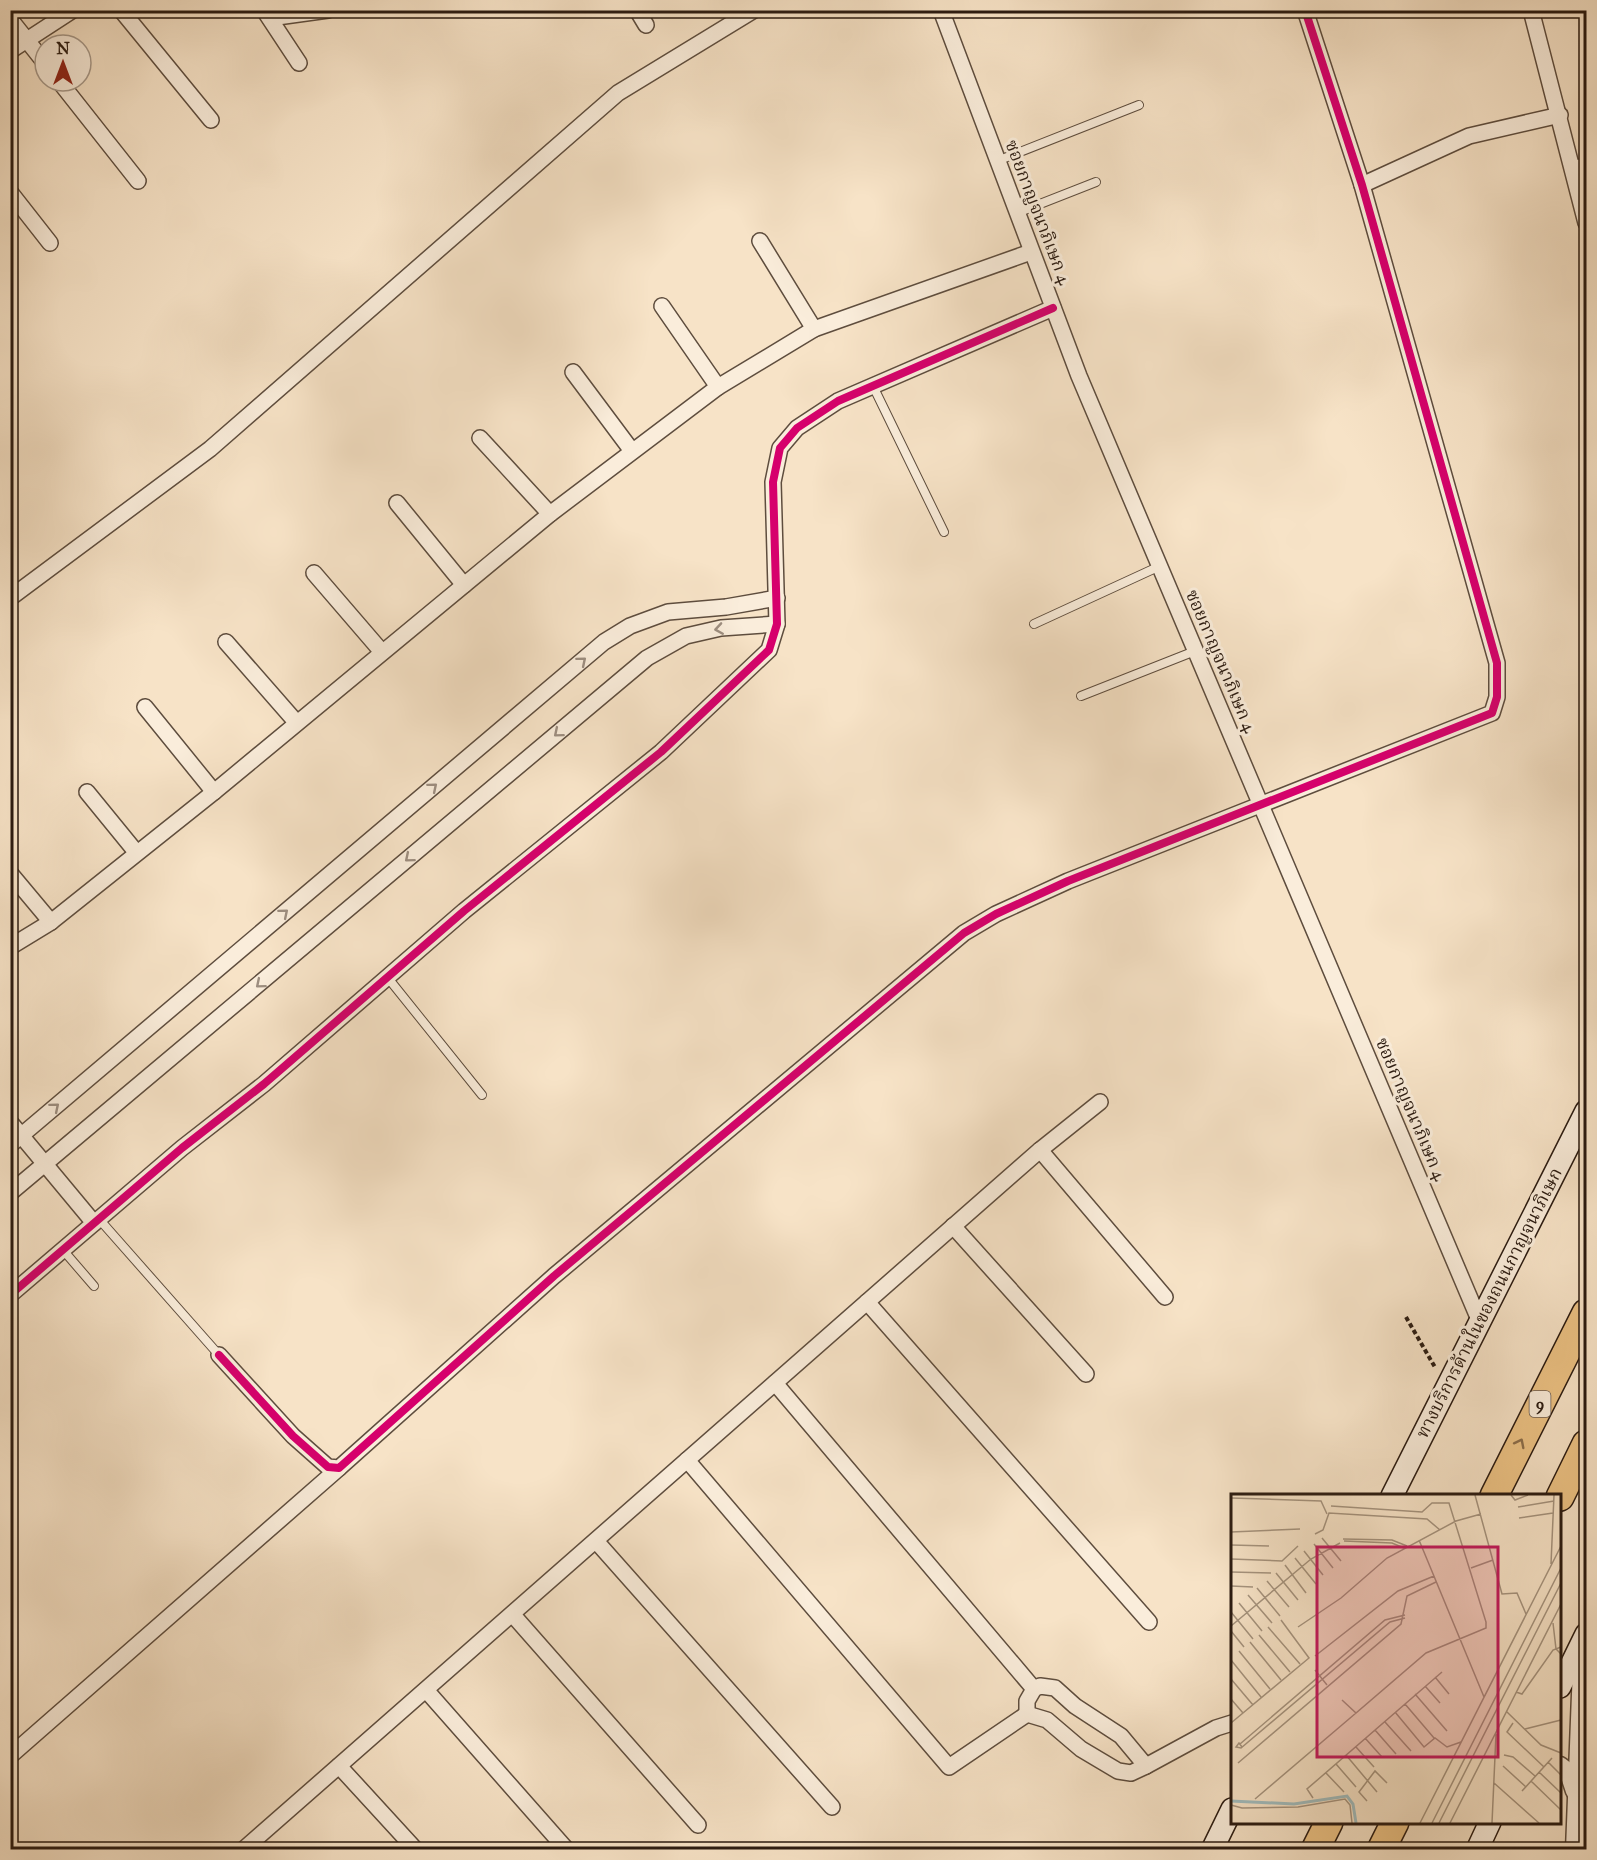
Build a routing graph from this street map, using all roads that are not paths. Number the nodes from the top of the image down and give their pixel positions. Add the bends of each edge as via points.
1 (74, 10) edge
2 (121, 10) edge
3 (328, 10) edge
4 (637, 10) edge
5 (754, 10) edge
6 (941, 10) edge
7 (1305, 10) edge
8 (1531, 10) edge
9 (267, 14) edge
10 (10, 19) edge
11 (646, 25) dead end
12 (27, 40) junction
13 (33, 48) edge
14 (10, 51) edge
15 (299, 63) dead end
16 (68, 93) edge
17 (1139, 105) dead end
18 (1560, 115) junction
19 (211, 120) dead end
20 (997, 161) junction
21 (1587, 162) edge
22 (1570, 166) junction
23 (138, 181) dead end
24 (1096, 182) dead end
25 (1362, 184) junction
26 (10, 192) edge
27 (1017, 213) junction
28 (1587, 223) edge
29 (760, 241) dead end
30 (50, 243) dead end
31 (1032, 252) junction
32 (662, 306) dead end
33 (1053, 308) junction
34 (814, 329) junction
35 (573, 372) dead end
36 (873, 386) junction
37 (718, 387) junction
38 (480, 438) dead end
39 (632, 451) junction
40 (397, 503) dead end
41 (550, 514) junction
42 (944, 532) dead end
43 (1160, 566) junction
44 (314, 573) dead end
45 (464, 585) junction
46 (10, 598) edge
47 (777, 598) junction
48 (777, 624) junction
49 (1034, 624) dead end
50 (226, 642) dead end
51 (1196, 651) junction
52 (382, 652) junction
53 (1081, 696) dead end
54 (145, 707) dead end
55 (296, 722) junction
56 (87, 792) dead end
57 (214, 792) junction
58 (1261, 806) junction
59 (136, 852) junction
60 (10, 873) edge
61 (51, 922) junction
62 (10, 947) edge
63 (388, 978) junction
64 (482, 1095) dead end
65 (1100, 1102) dead end
66 (1587, 1111) edge
67 (10, 1122) edge
68 (16, 1140) edge
69 (1040, 1150) junction
70 (45, 1164) junction
71 (11, 1191) edge
72 (97, 1221) junction
73 (953, 1226) junction
74 (63, 1250) junction
75 (94, 1286) dead end
76 (10, 1295) edge
77 (1166, 1297) dead end
78 (867, 1302) junction
79 (1587, 1313) edge
80 (1480, 1322) junction
81 (219, 1355) joint
82 (1086, 1374) dead end
83 (775, 1383) junction
84 (1587, 1444) edge
85 (687, 1460) junction
86 (339, 1468) junction
87 (1393, 1494) edge
88 (1495, 1494) edge
89 (1561, 1495) edge
90 (596, 1542) junction
91 (513, 1615) junction
92 (1149, 1622) dead end
93 (1585, 1637) edge
94 (1561, 1685) edge
95 (1034, 1689) junction
96 (426, 1690) junction
97 (1027, 1714) junction
98 (1231, 1724) edge
99 (10, 1756) edge
100 (339, 1766) junction
101 (1146, 1766) junction
102 (1561, 1767) edge
103 (1576, 1796) junction
104 (832, 1807) dead end
105 (1231, 1813) edge
106 (1328, 1824) edge
107 (1394, 1824) edge
108 (1489, 1824) edge
109 (698, 1825) dead end
110 (1579, 1840) edge
111 (252, 1847) edge
112 (416, 1850) edge
113 (567, 1850) edge
114 (1212, 1850) edge
115 (1315, 1850) edge
116 (1381, 1850) edge
117 (1477, 1850) edge

1 - 12 street
2 - 19 street
3 - 9 street
4 - 11 street
5 - 46 street via 618,93 210,449
6 - 20 street, ซอยกาญจนาภิเษก 4
7 - 25 street
8 - 18 street
9 - 15 street
10 - 12 street
12 - 13 street
12 - 14 street
16 - 23 street
17 - 20 lane
18 - 22 street
18 - 25 street via 1469,136
20 - 27 street, ซอยกาญจนาภิเษก 4
21 - 22 lane
22 - 28 street
24 - 27 lane
25 - 58 street via 1497,663 1497,697 1492,713
26 - 30 street
27 - 31 street, ซอยกาญจนาภิเษก 4
29 - 34 street
31 - 33 street, ซอยกาญจนาภิเษก 4
31 - 34 street
32 - 37 street
33 - 36 street
33 - 43 street, ซอยกาญจนาภิเษก 4
34 - 37 street
35 - 39 street
36 - 42 lane
36 - 47 street via 838,401 797,428 780,448 773,482
37 - 39 street
38 - 41 street
39 - 41 street
40 - 45 street
41 - 45 street
43 - 49 lane
43 - 51 street, ซอยกาญจนาภิเษก 4
44 - 52 street
45 - 52 street
47 - 48 street
68 -> 47 street via 604,642 630,626 669,612
48 - 63 street via 769,650 661,752 547,842
48 -> 70 street via 721,628 686,636 647,658
50 - 55 street
51 - 53 lane
51 - 58 street, ซอยกาญจนาภิเษก 4
52 - 55 street
54 - 57 street
55 - 57 street
56 - 59 street
57 - 59 street
58 - 80 street, ซอยกาญจนาภิเษก 4
58 - 86 street via 1068,881 964,933 554,1276
59 - 61 street
60 - 61 street
61 - 62 street
63 - 64 lane
63 - 72 street
65 - 69 street
66 - 80 main road, ทางบริการด้านในของถนนกาญจนาภิเษก
67 - 68 street
68 - 70 street
69 - 73 street
69 - 77 street
70 - 71 street
70 - 72 street
72 - 74 street
72 - 81 lane
73 - 78 street
73 - 82 street
74 - 75 lane
74 - 76 street
78 - 83 street
78 - 92 street
88 -> 79 highway, 9
80 - 87 main road, ทางบริการด้านในของถนนกาญจนาภิเษก
81 - 86 street via 293,1436 328,1467
83 - 85 street
83 - 95 street
84 - 89 highway
85 - 90 street
85 - 97 street via 949,1767
86 - 99 street
90 - 91 street
90 - 104 street
91 - 96 street
91 - 109 street
93 - 94 main road
93 - 103 street
95 - 97 street via 1027,1701
95 - 101 street via 1047,1686 1061,1692 1075,1706 1121,1736
96 - 100 street
96 - 113 street
97 - 101 street via 1047,1720 1081,1749 1118,1772 1131,1773
98 - 101 street
100 - 111 street
100 - 112 street
102 - 103 street via 1569,1773
103 - 110 street
105 - 114 main road
106 - 115 highway
107 - 116 highway
108 - 117 main road

